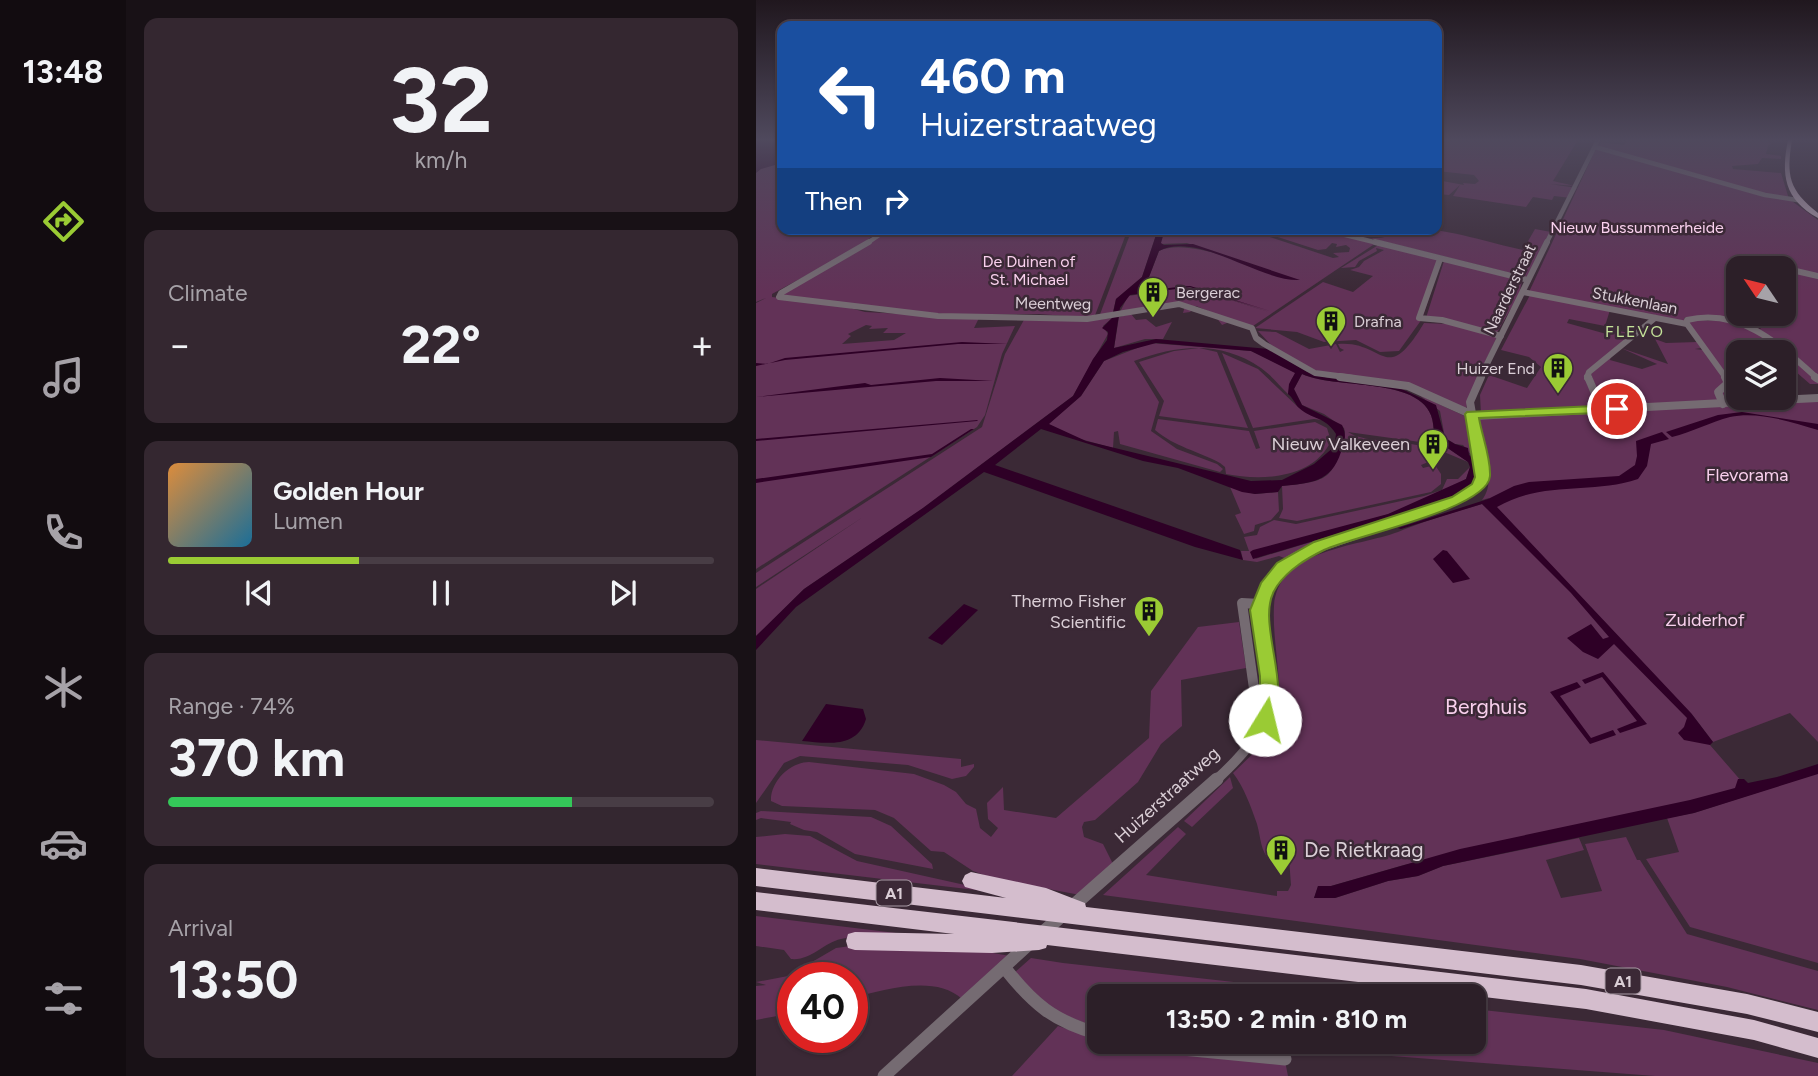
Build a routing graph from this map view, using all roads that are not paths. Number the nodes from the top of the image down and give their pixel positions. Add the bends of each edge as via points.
1 (1573, 190) edge
2 (1748, 190) edge
3 (1792, 190) edge
4 (1797, 200) junction
5 (1818, 216) edge
6 (881, 235) edge
7 (1345, 235) edge
8 (1440, 259) junction
9 (1796, 271) edge
10 (1818, 276) edge
11 (1528, 280) junction
12 (1523, 292) junction
13 (1655, 318) junction
14 (1687, 324) junction
15 (1501, 337) junction
16 (1818, 379) edge
17 (1818, 398) edge
18 (1723, 404) junction
19 (1602, 410) junction
20 (1471, 414) junction
21 (1260, 604) junction
22 (1258, 660) junction
23 (1257, 710) dead end
24 (756, 877) edge
25 (971, 881) dead end
26 (756, 901) edge
27 (1039, 903) junction
28 (1095, 917) joint
29 (1000, 938) junction
30 (1071, 939) joint
31 (855, 941) dead end
32 (1003, 967) junction
33 (1818, 1022) edge
34 (1087, 1030) edge
35 (1818, 1048) edge
36 (1233, 1054) edge
37 (1284, 1059) dead end
38 (884, 1076) edge

1 - 11 street, Naarderstraat
2 - 4 street
3 - 4 main road
4 - 5 main road
6 - 20 street, Meentweg via 779,297 938,316 1087,319 1183,305 1252,328 1264,344 1314,373 1408,386
7 - 8 street
8 - 11 street
8 - 15 street via 1419,318
9 - 10 street
11 - 12 street, Naarderstraat
12 - 13 street, Stukkenlaan
12 - 15 street, Naarderstraat
13 - 14 street, Stukkenlaan
13 - 19 street via 1590,372 1587,379
14 - 16 street via 1698,317 1745,324 1778,343
14 - 18 street, Stukkenlaan via 1727,379 1718,393
15 - 20 street, Naarderstraat via 1473,392
17 - 18 street
18 - 19 street
19 - 20 street
20 - 21 street via 1483,477 1478,487 1457,500 1298,556 1275,575
21 - 22 street, Huizerstraatweg
21 - 22 street, Huizerstraatweg via 1242,603
22 - 23 street, Huizerstraatweg
22 - 32 street, Huizerstraatweg via 1269,676 1267,712 1244,751
24 - 27 highway, A1
25 - 27 highway, A1
26 - 29 highway, A1
27 - 28 highway, A1
28 - 33 highway, A1 via 1581,975 1747,1004
29 - 30 highway, A1
29 - 31 highway, A1
30 - 35 highway, A1 via 1586,999 1754,1030
32 - 34 street via 1046,1015
32 - 38 street, Huizerstraatweg
36 - 37 street

